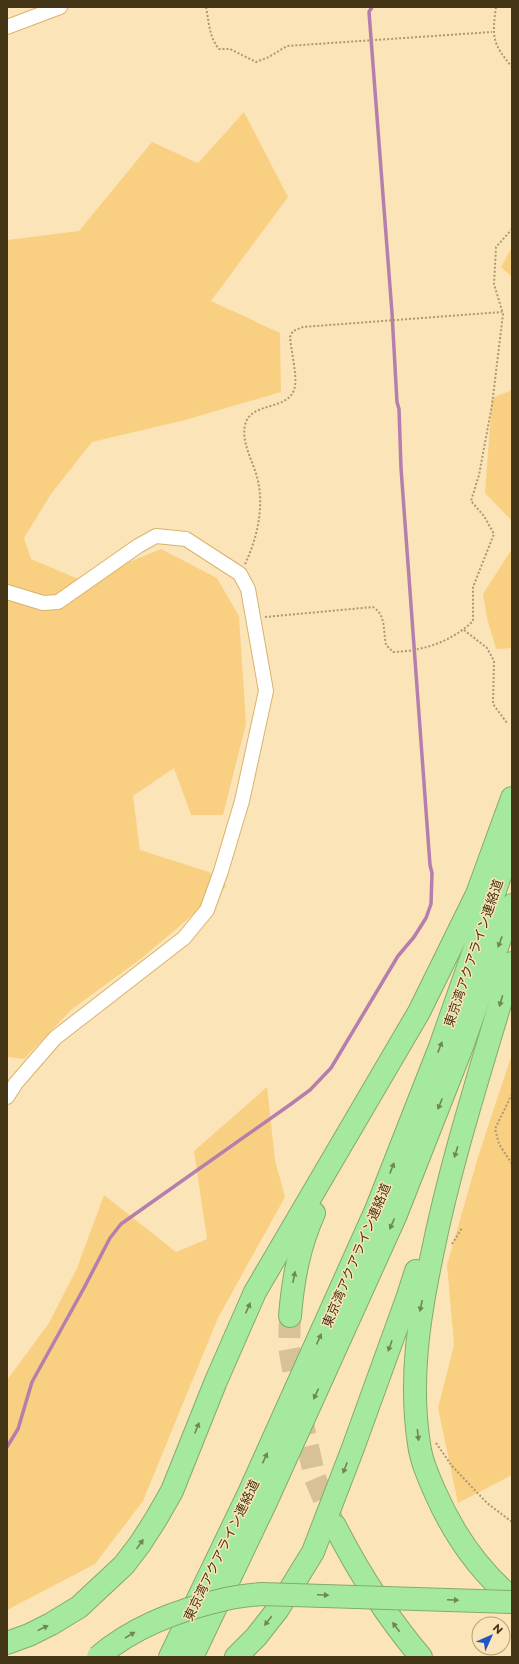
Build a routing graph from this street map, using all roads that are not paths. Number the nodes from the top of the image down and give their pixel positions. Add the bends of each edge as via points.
1 (60, 7) edge
2 (7, 27) edge
3 (7, 592) edge
4 (512, 798) edge
5 (512, 841) edge
6 (512, 905) edge
7 (512, 963) edge
8 (7, 1097) edge
9 (351, 1127) junction
10 (449, 1178) junction
11 (290, 1316) tunnel mouth
12 (335, 1526) tunnel mouth
13 (512, 1598) edge
14 (512, 1602) edge
15 (7, 1643) edge
16 (98, 1657) edge
17 (170, 1657) edge
18 (192, 1657) edge
19 (236, 1657) edge
20 (421, 1657) edge

1 - 2 street
3 - 8 street via 43,603 58,602 156,536 186,539 240,574 248,589 266,690 242,801 207,910 184,938 55,1038
4 - 9 highway via 476,894 426,998
17 -> 5 highway, 東京湾アクアライン連絡道 via 249,1493 376,1210 440,1047
6 -> 18 highway, 東京湾アクアライン連絡道 via 460,1052 395,1217 266,1502
7 -> 10 highway
11 -> 9 highway via 292,1289 303,1239
15 -> 9 highway via 29,1635 79,1607 124,1565 140,1544 172,1491 255,1292
10 -> 13 highway via 420,1313 414,1384 419,1445 426,1471 457,1535 491,1579
10 -> 19 highway via 432,1211 408,1296 313,1552 278,1609
20 -> 12 highway via 394,1624 372,1591
16 -> 14 highway, bridge via 136,1632 166,1617 226,1598 262,1594

